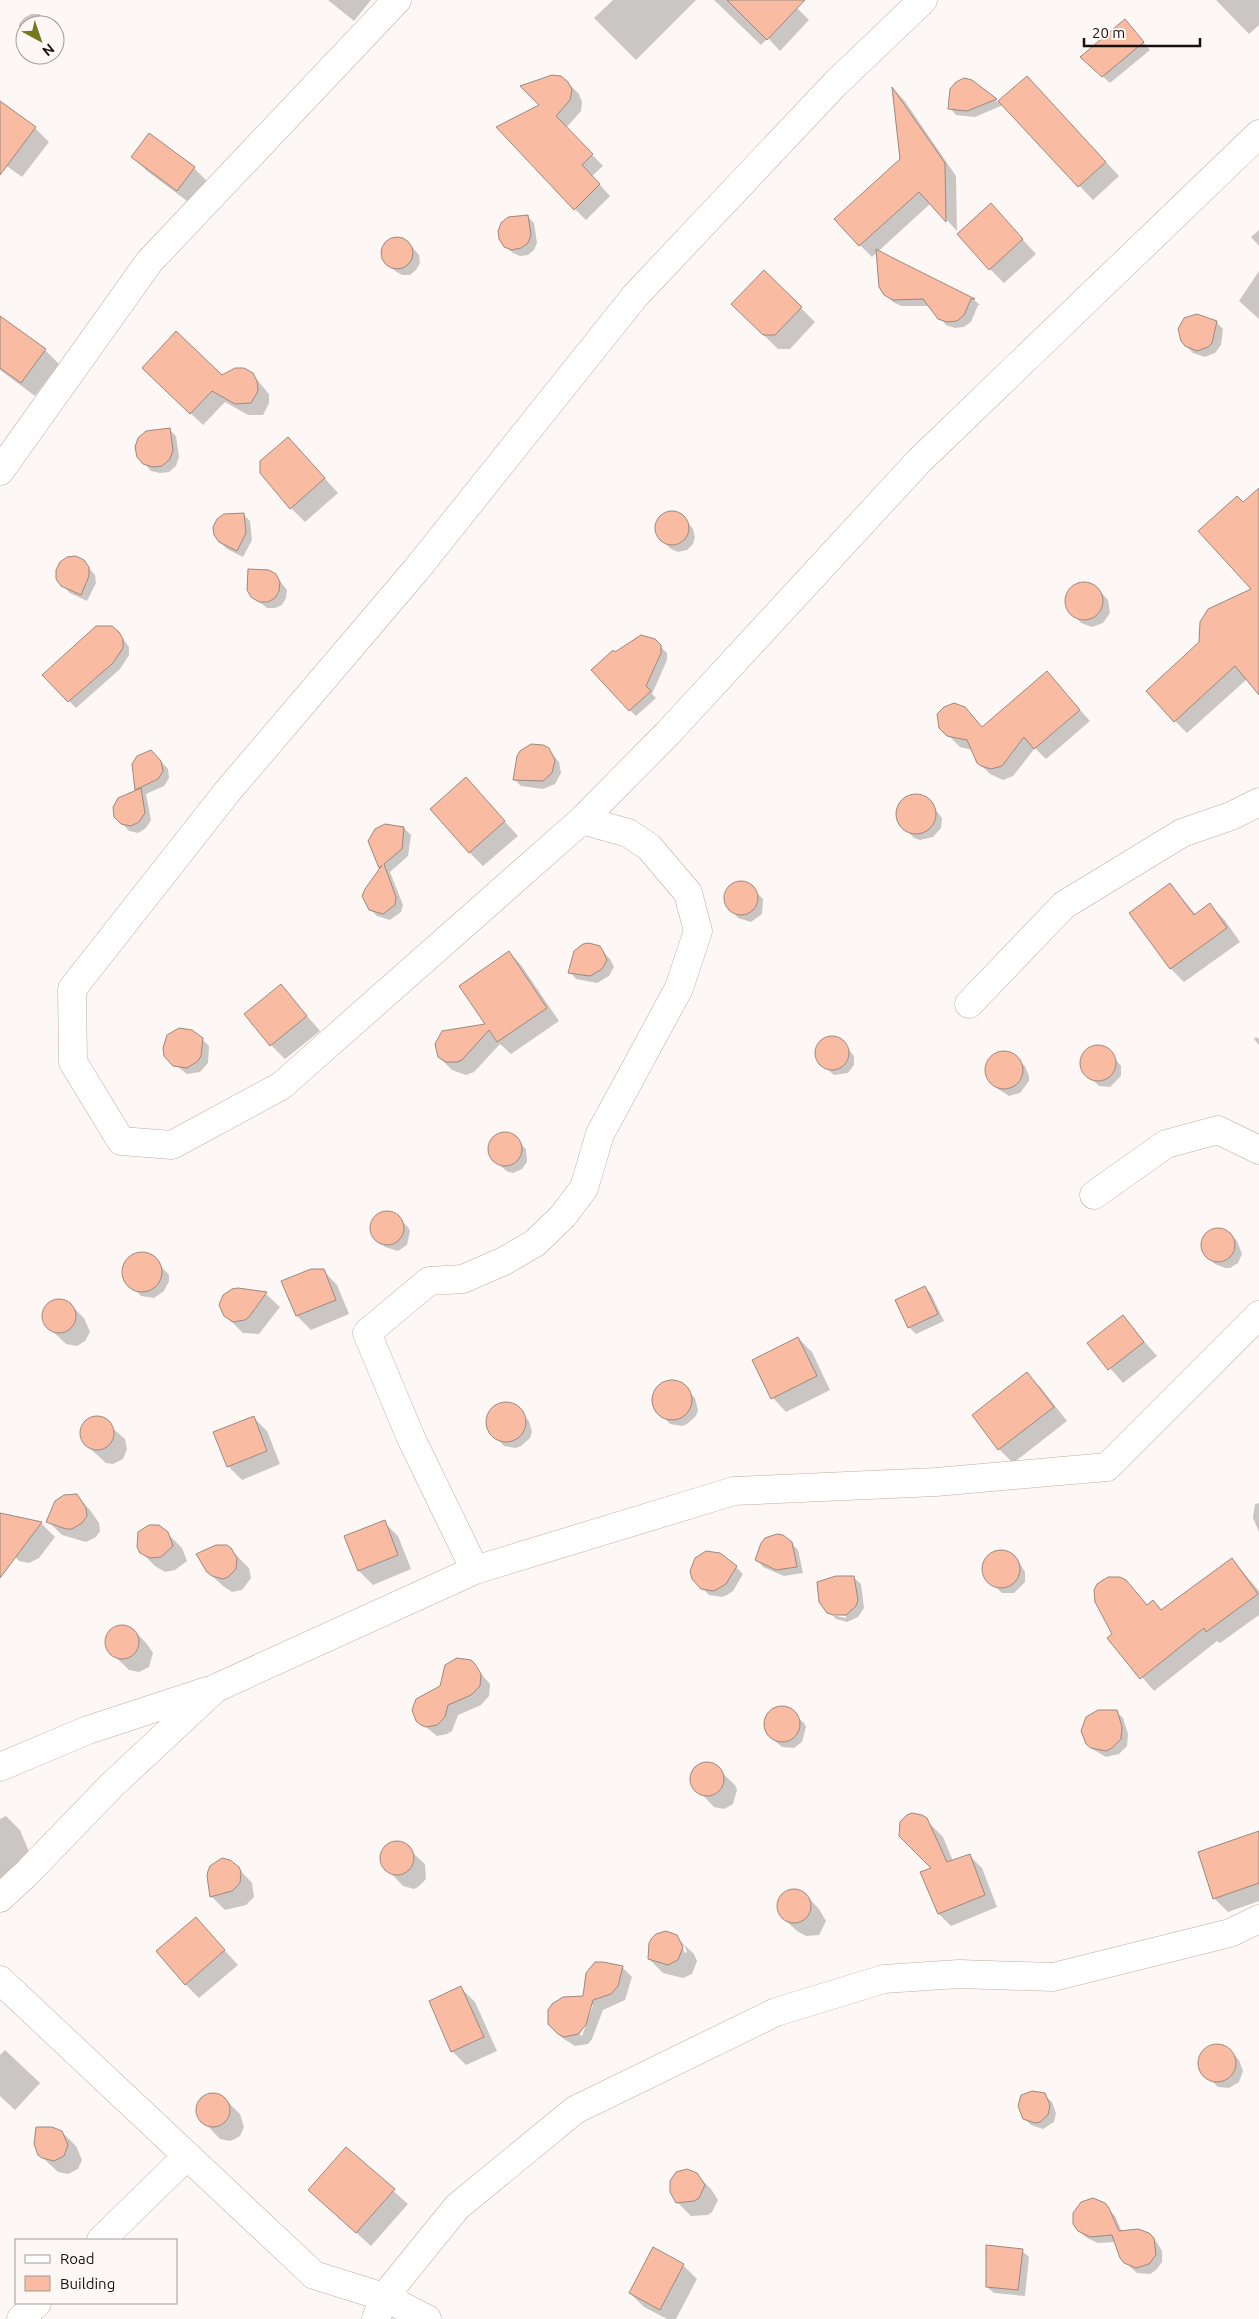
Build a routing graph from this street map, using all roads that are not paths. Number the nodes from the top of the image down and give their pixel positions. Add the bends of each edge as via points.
1 (397, 0) edge
2 (923, 0) edge
3 (1259, 134) edge
4 (0, 471) edge
5 (1259, 802) edge
6 (582, 820) junction
7 (969, 1004) dead end
8 (1259, 1150) edge
9 (1094, 1195) dead end
10 (1259, 1315) edge
11 (475, 1570) junction
12 (216, 1688) junction
13 (0, 1767) edge
14 (0, 1898) edge
15 (1259, 1918) edge
16 (0, 1980) edge
17 (187, 2156) junction
18 (102, 2239) edge
19 (36, 2304) edge
20 (380, 2308) edge
21 (21, 2319) edge
22 (427, 2319) edge

1 - 4 street via 149,262
2 - 6 street via 836,84 635,296 416,570 221,799 72,989 73,1062 121,1141 172,1145 281,1086
3 - 6 street via 920,461 668,733
5 - 7 street via 1231,816 1182,833 1064,905
6 - 11 street via 628,833 649,847 688,893 698,931 679,988 600,1134 584,1188 563,1216 535,1243 504,1261 463,1279 429,1281 367,1333 411,1438
8 - 9 street via 1218,1130 1166,1144
10 - 11 street via 1107,1467 936,1482 734,1491
11 - 12 street
12 - 13 street via 88,1730
12 - 14 street via 112,1785
15 - 20 street via 1230,1933 1053,1977 959,1974 884,1979 776,2012 575,2110 457,2207
16 - 17 street
17 - 18 street
17 - 20 street via 314,2275
19 - 21 street
20 - 22 street

